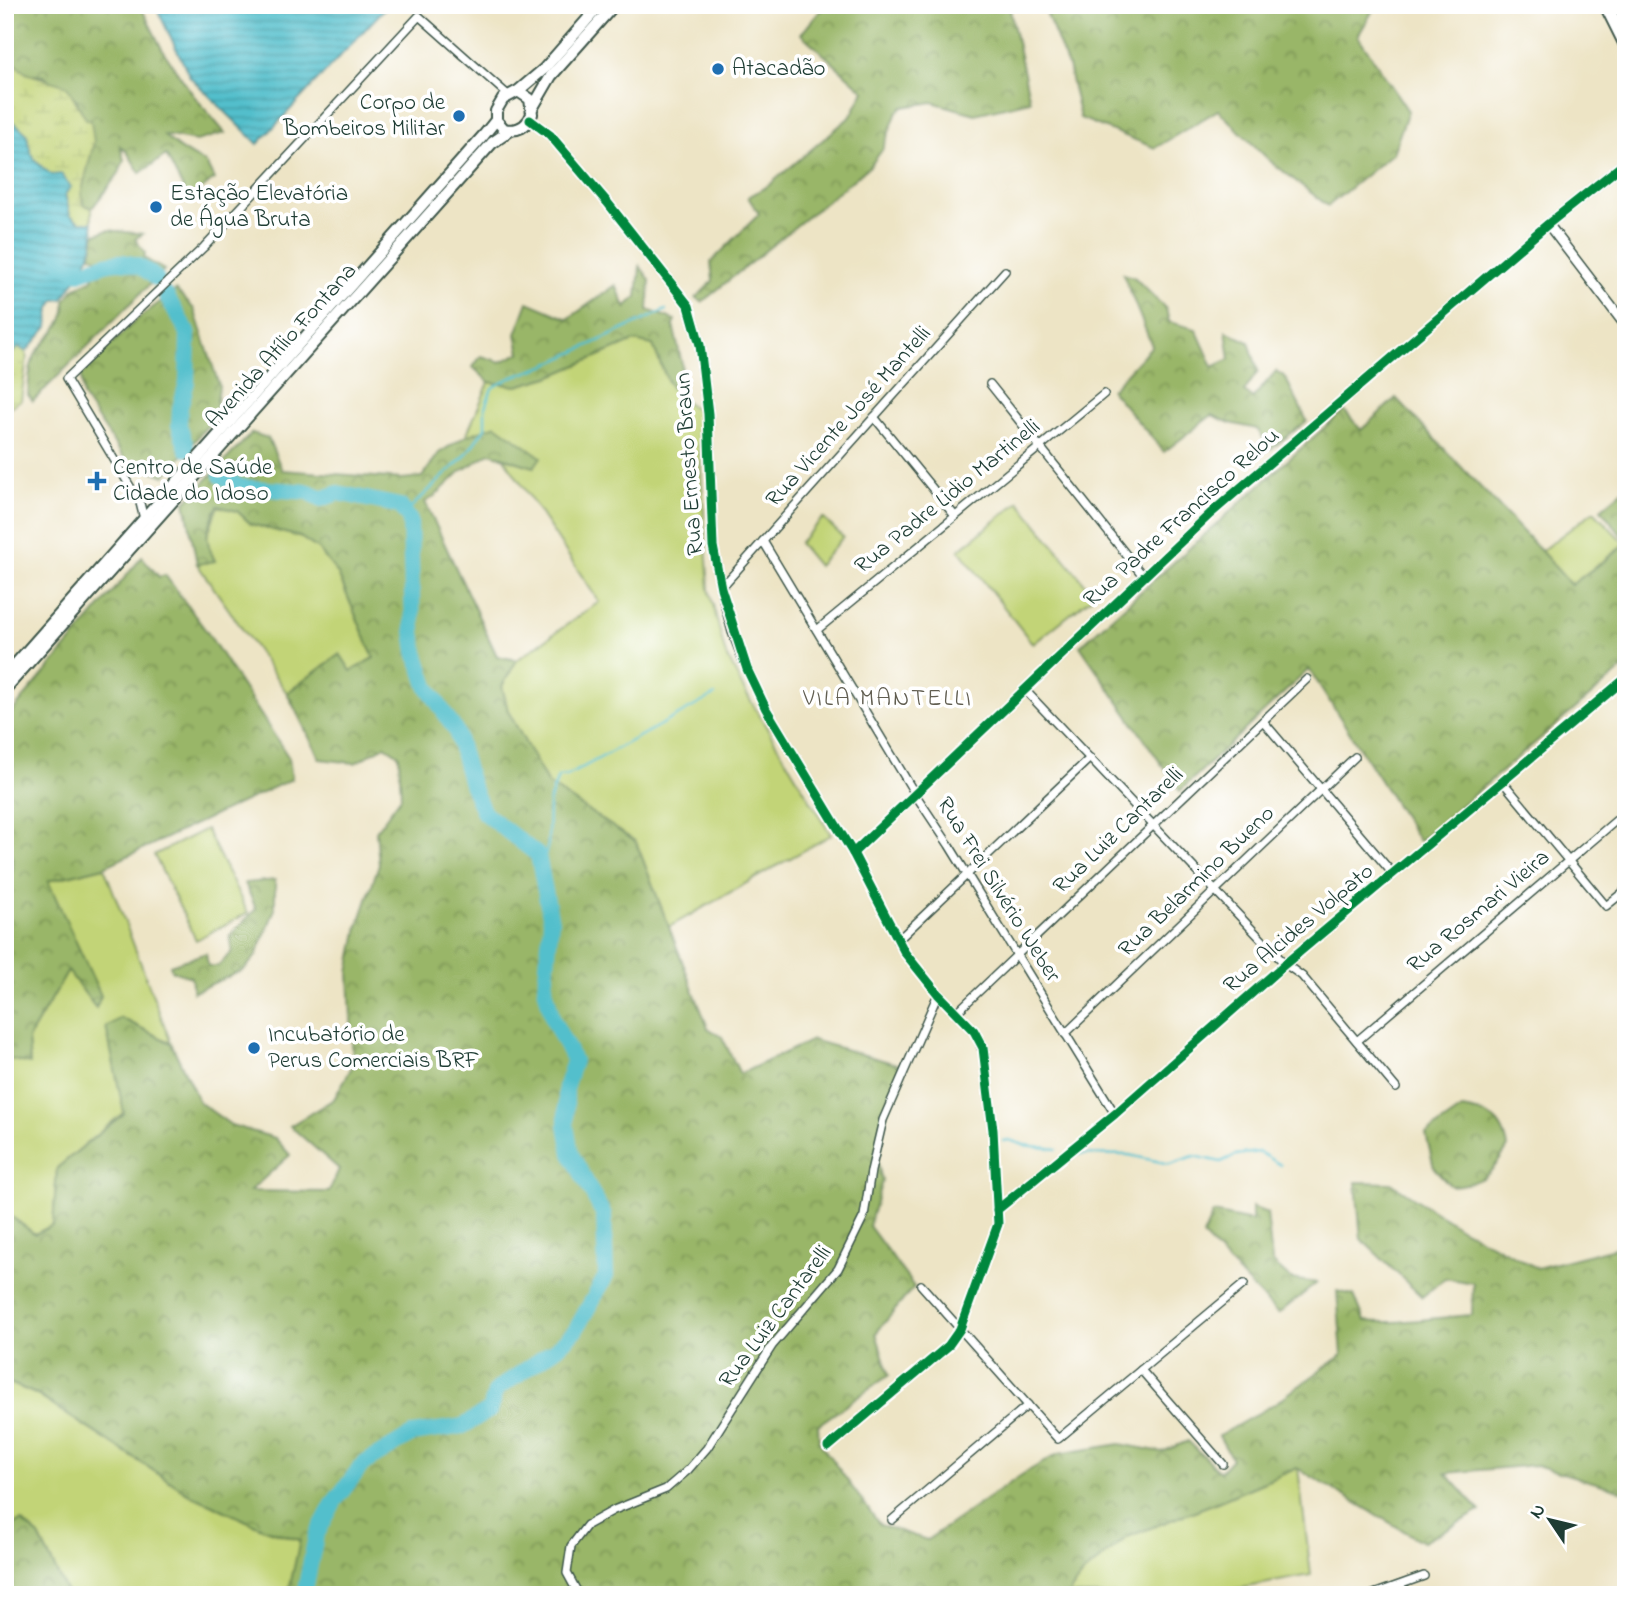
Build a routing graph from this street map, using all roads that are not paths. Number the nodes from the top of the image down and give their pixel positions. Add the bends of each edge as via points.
1 (600, 5) edge
2 (614, 5) edge
3 (1606, 5) edge
4 (1626, 45) edge
5 (513, 93) junction
6 (533, 107) junction
7 (496, 120) junction
8 (530, 120) junction
9 (510, 130) junction
10 (1626, 162) edge
11 (1548, 223) junction
12 (1005, 271) dead end
13 (1626, 326) edge
14 (990, 384) dead end
15 (1104, 394) dead end
16 (874, 417) junction
17 (1040, 447) junction
18 (955, 516) junction
19 (145, 524) junction
20 (763, 541) junction
21 (1144, 577) junction
22 (721, 588) junction
23 (817, 630) junction
24 (5, 676) edge
25 (1626, 678) edge
26 (1307, 679) dead end
27 (5, 689) edge
28 (1024, 690) junction
29 (1263, 721) junction
30 (1355, 757) dead end
31 (1090, 758) junction
32 (1503, 782) junction
33 (1321, 789) junction
34 (915, 794) junction
35 (1626, 812) edge
36 (1154, 825) junction
37 (853, 853) junction
38 (1568, 861) junction
39 (1393, 874) junction
40 (967, 875) junction
41 (1216, 890) junction
42 (1626, 890) edge
43 (897, 941) junction
44 (1016, 955) junction
45 (1285, 964) junction
46 (938, 994) junction
47 (957, 1012) junction
48 (1065, 1034) junction
49 (1357, 1041) junction
50 (1396, 1088) dead end
51 (1115, 1114) junction
52 (997, 1210) junction
53 (1244, 1284) dead end
54 (921, 1285) dead end
55 (960, 1329) junction
56 (1141, 1370) junction
57 (1028, 1405) junction
58 (828, 1447) dead end
59 (1223, 1464) dead end
60 (892, 1520) dead end
61 (1424, 1576) dead end
62 (579, 1595) edge
63 (1371, 1595) edge

1 - 5 main road via 544,69
2 - 6 main road via 551,76
3 - 4 highway
5 - 6 main road via 530,99
5 - 7 main road via 499,104
5 - 19 street via 419,16 204,247 66,379 140,503
6 - 8 main road
7 - 9 main road
7 - 19 main road, Avenida Atílio Fontana
8 - 9 main road via 524,127
8 - 22 street, Rua Ernesto Braun via 550,135 607,202 685,299 692,315 708,414 713,546
9 - 19 main road, Avenida Atílio Fontana via 492,143
10 - 11 street, Rua Padre Francisco Relou
11 - 13 street
11 - 21 street, Rua Padre Francisco Relou via 1230,496
12 - 16 street, Rua Vicente José Mantelli
14 - 17 street
15 - 17 street, Rua Padre Lidio Martinelli
16 - 18 street
16 - 20 street, Rua Vicente José Mantelli
17 - 18 street, Rua Padre Lidio Martinelli
17 - 21 street
18 - 23 street, Rua Padre Lidio Martinelli
19 - 24 main road, Avenida Atílio Fontana
19 - 27 main road, Avenida Atílio Fontana
20 - 22 street, Rua Vicente José Mantelli
20 - 23 street, Rua Frei Silvério Weber
21 - 28 street, Rua Padre Francisco Relou
22 - 37 street, Rua Ernesto Braun via 738,645 766,709
23 - 34 street, Rua Frei Silvério Weber
25 - 32 street, Rua Alcides Volpato
26 - 29 street, Rua Luiz Cantarelli
28 - 31 street
28 - 34 street, Rua Padre Francisco Relou
29 - 33 street
29 - 36 street, Rua Luiz Cantarelli
30 - 33 street, Rua Belarmino Bueno
31 - 36 street
31 - 40 street
32 - 38 street
32 - 39 street, Rua Alcides Volpato
33 - 39 street
33 - 41 street, Rua Belarmino Bueno
34 - 37 street, Rua Padre Francisco Relou
34 - 40 street, Rua Frei Silvério Weber
35 - 38 street, Rua Rosmari Vieira
36 - 41 street
36 - 44 street, Rua Luiz Cantarelli
37 - 43 street, Rua Ernesto Braun
38 - 42 street via 1606,906
38 - 49 street, Rua Rosmari Vieira
39 - 45 street, Rua Alcides Volpato
40 - 43 street
40 - 44 street, Rua Frei Silvério Weber
41 - 45 street
41 - 48 street, Rua Belarmino Bueno
43 - 46 street, Rua Ernesto Braun
44 - 47 street, Rua Luiz Cantarelli
44 - 48 street, Rua Frei Silvério Weber
45 - 49 street via 1301,975
45 - 51 street, Rua Alcides Volpato
46 - 47 street, Rua Ernesto Braun
46 - 62 street, Rua Luiz Cantarelli via 883,1120 864,1216 838,1269 772,1346 688,1470 666,1489 587,1525 571,1546 567,1573
47 - 52 street, Rua Ernesto Braun via 974,1031 985,1057
48 - 51 street, Rua Frei Silvério Weber
49 - 50 street
51 - 52 street, Rua Alcides Volpato
52 - 55 street, Rua Ernesto Braun via 998,1224
53 - 56 street
54 - 55 street
55 - 57 street
55 - 58 street via 948,1346
56 - 57 street via 1058,1439
56 - 59 street
57 - 60 street
61 - 63 street

